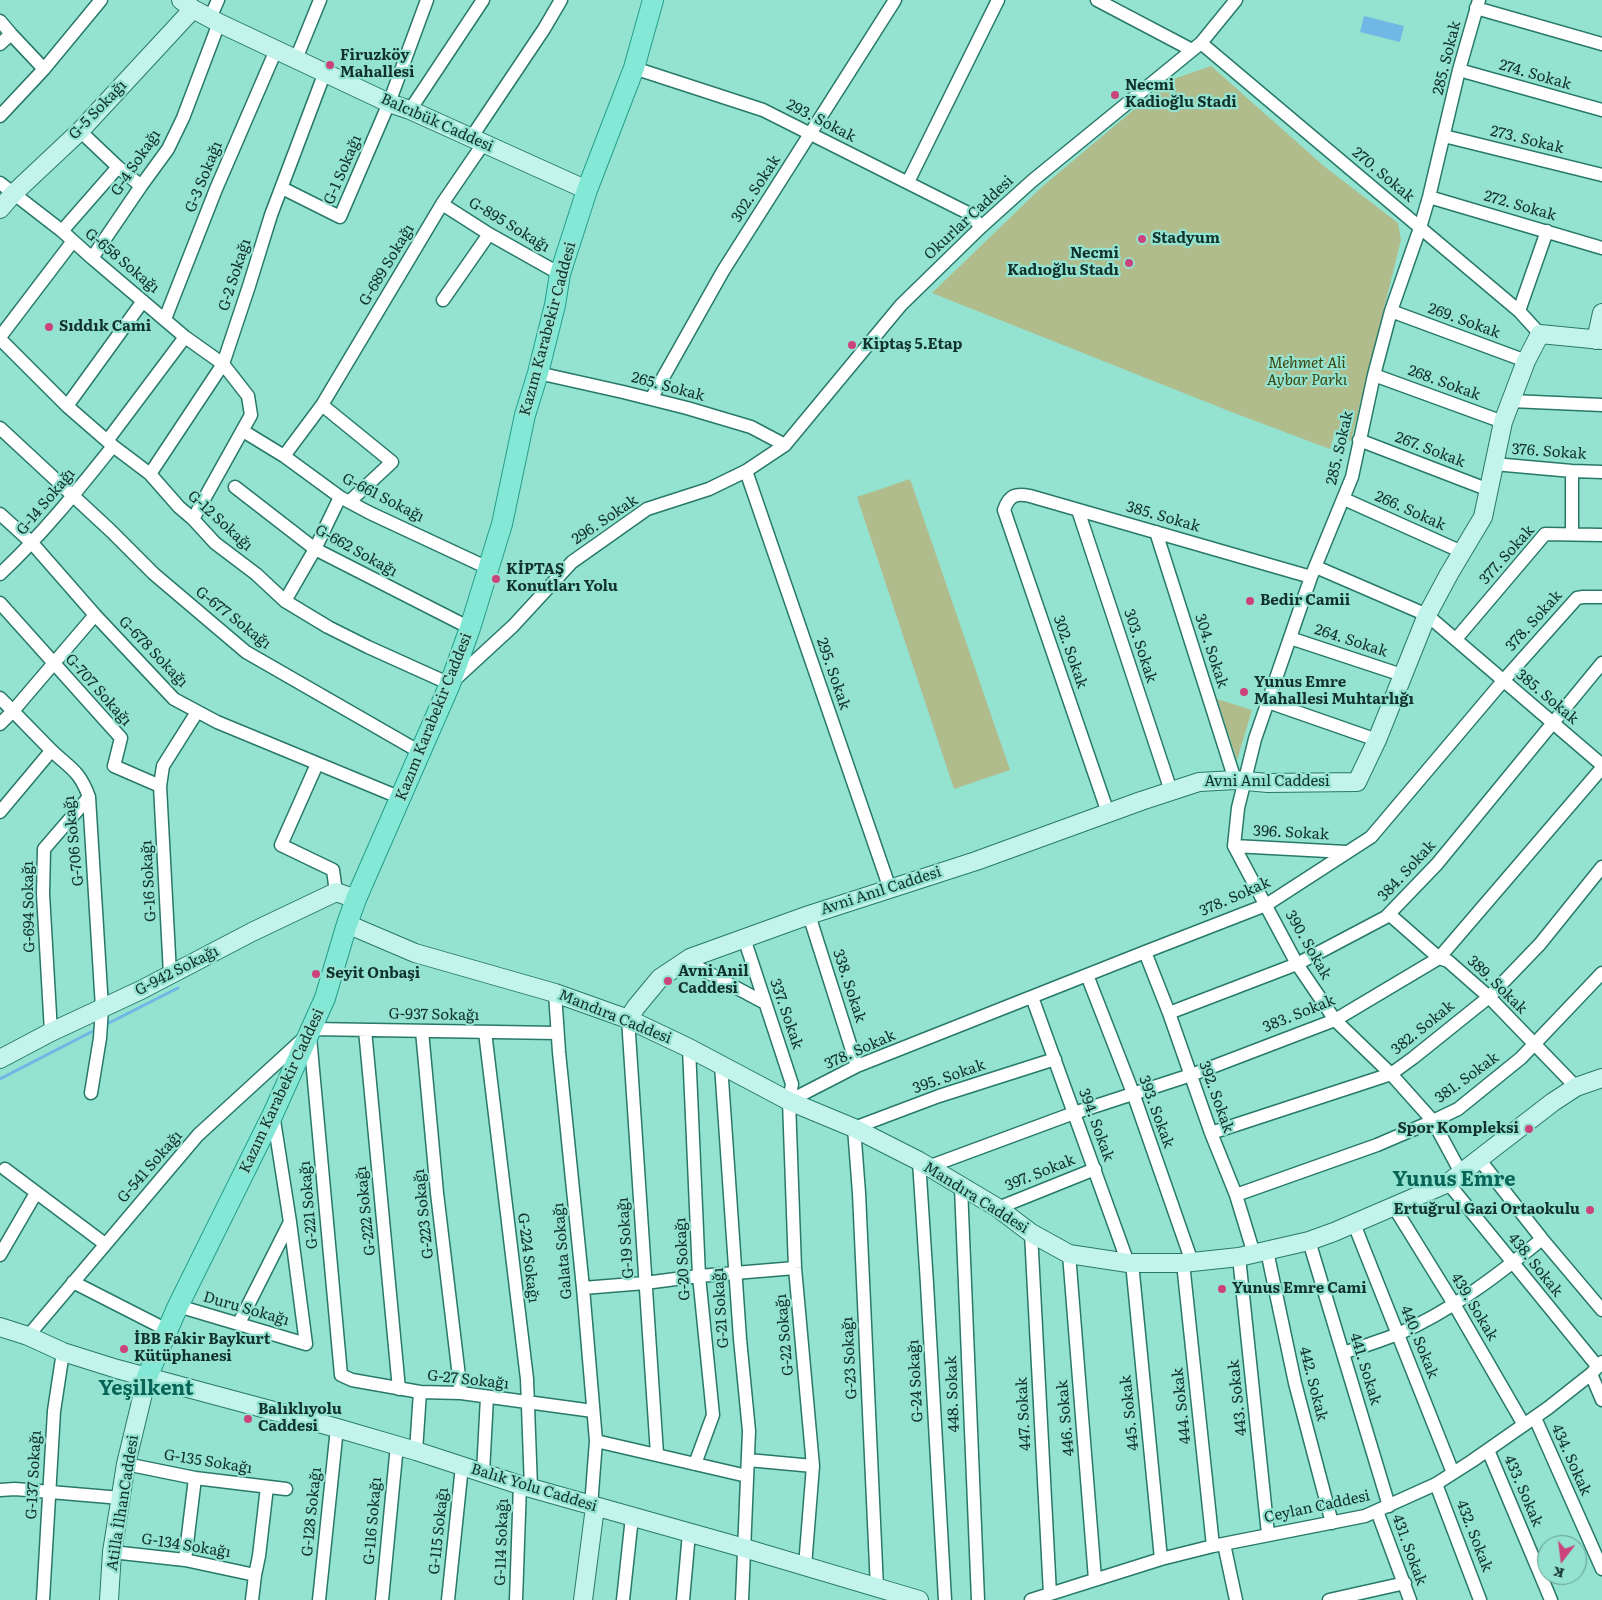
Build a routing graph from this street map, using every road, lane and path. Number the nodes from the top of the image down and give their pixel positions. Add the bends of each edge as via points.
1 (101, 0) edge
2 (218, 0) edge
3 (320, 0) edge
4 (427, 0) edge
5 (483, 0) edge
6 (561, 0) edge
7 (653, 0) edge
8 (895, 0) edge
9 (998, 0) edge
10 (1097, 0) edge
11 (1236, 0) edge
12 (1478, 4) edge
13 (187, 5) edge
14 (0, 21) edge
15 (215, 21) junction
16 (11, 34) junction
17 (0, 44) edge
18 (1602, 44) edge
19 (1197, 46) junction
20 (276, 50) junction
21 (296, 59) junction
22 (634, 68) junction
23 (44, 69) junction
24 (1459, 70) junction
25 (325, 72) junction
26 (389, 102) junction
27 (410, 110) junction
28 (1602, 110) edge
29 (0, 116) edge
30 (80, 131) junction
31 (810, 135) junction
32 (1444, 136) junction
33 (477, 141) junction
34 (118, 167) junction
35 (1602, 175) edge
36 (908, 182) junction
37 (141, 186) junction
38 (6, 188) edge
39 (282, 188) junction
40 (588, 190) junction
41 (1430, 197) junction
42 (442, 204) junction
43 (0, 209) edge
44 (981, 227) junction
45 (1420, 228) junction
46 (1547, 231) junction
47 (62, 232) junction
48 (489, 234) junction
49 (73, 240) junction
50 (1602, 248) edge
51 (92, 258) junction
52 (560, 274) junction
53 (443, 300) dead end
54 (144, 301) junction
55 (1391, 311) junction
56 (1519, 311) junction
57 (1602, 313) edge
58 (165, 319) junction
59 (1540, 334) junction
60 (185, 337) junction
61 (0, 338) edge
62 (1599, 340) edge
63 (1526, 361) junction
64 (223, 364) junction
65 (538, 373) junction
66 (1374, 375) junction
67 (651, 399) junction
68 (1511, 401) junction
69 (322, 405) junction
70 (1602, 405) edge
71 (67, 406) junction
72 (1503, 422) junction
73 (0, 428) edge
74 (243, 430) junction
75 (1359, 440) junction
76 (110, 444) junction
77 (785, 445) junction
78 (284, 456) junction
79 (1494, 464) junction
80 (746, 471) junction
81 (1572, 471) junction
82 (1602, 472) edge
83 (150, 474) junction
84 (236, 487) dead end
85 (1489, 490) junction
86 (73, 496) junction
87 (345, 499) junction
88 (1344, 499) junction
89 (1006, 501) joint
90 (1078, 510) junction
91 (0, 514) edge
92 (194, 519) junction
93 (1156, 532) junction
94 (1572, 534) junction
95 (1602, 535) edge
96 (32, 543) junction
97 (314, 549) junction
98 (1462, 552) junction
99 (488, 568) junction
100 (1313, 572) junction
101 (0, 574) edge
102 (1602, 598) edge
103 (285, 601) junction
104 (0, 603) edge
105 (95, 615) junction
106 (1427, 615) junction
107 (470, 628) junction
108 (1290, 638) junction
109 (1456, 639) junction
110 (1602, 663) edge
111 (53, 664) junction
112 (1402, 676) junction
113 (1503, 681) junction
114 (450, 684) junction
115 (0, 698) edge
116 (1268, 702) junction
117 (13, 711) junction
118 (197, 712) junction
119 (1553, 723) junction
120 (0, 724) edge
121 (1377, 740) junction
122 (51, 751) junction
123 (420, 752) junction
124 (318, 764) junction
125 (1602, 766) edge
126 (1239, 781) junction
127 (160, 786) junction
128 (1171, 792) junction
129 (89, 797) junction
130 (401, 798) junction
131 (0, 812) edge
132 (1108, 813) junction
133 (1234, 846) junction
134 (1346, 852) junction
135 (1602, 868) edge
136 (890, 888) junction
137 (336, 892) junction
138 (356, 899) junction
139 (1266, 905) junction
140 (809, 914) junction
141 (1389, 914) junction
142 (347, 924) junction
143 (744, 938) junction
144 (1145, 952) junction
145 (1439, 958) junction
146 (686, 961) junction
147 (1297, 964) junction
148 (1602, 973) edge
149 (170, 974) junction
150 (1087, 975) junction
151 (555, 993) junction
152 (1032, 997) junction
153 (1489, 997) junction
154 (765, 1004) junction
155 (102, 1012) junction
156 (1169, 1013) junction
157 (628, 1019) junction
158 (1335, 1020) junction
159 (365, 1030) junction
160 (310, 1031) junction
161 (422, 1031) junction
162 (51, 1032) junction
163 (485, 1032) junction
164 (557, 1033) junction
165 (1534, 1044) junction
166 (689, 1048) junction
167 (0, 1059) edge
168 (1055, 1059) junction
169 (721, 1065) junction
170 (857, 1066) junction
171 (1190, 1074) junction
172 (1391, 1074) junction
173 (1602, 1078) edge
174 (1576, 1087) junction
175 (91, 1093) dead end
176 (1133, 1093) junction
177 (789, 1101) junction
178 (1074, 1113) junction
179 (273, 1114) junction
180 (1434, 1121) junction
181 (854, 1128) junction
182 (1211, 1133) junction
183 (1478, 1159) junction
184 (923, 1164) junction
185 (5, 1169) dead end
186 (1095, 1169) junction
187 (1454, 1178) junction
188 (961, 1187) junction
189 (36, 1192) junction
190 (1236, 1195) junction
191 (1394, 1207) junction
192 (998, 1208) junction
193 (290, 1222) junction
194 (1354, 1224) junction
195 (1031, 1233) junction
196 (1542, 1239) junction
197 (1309, 1241) junction
198 (105, 1244) junction
199 (1069, 1254) junction
200 (1253, 1254) junction
201 (0, 1255) edge
202 (1188, 1262) junction
203 (1130, 1263) junction
204 (1513, 1263) junction
205 (795, 1268) junction
206 (735, 1273) junction
207 (700, 1276) junction
208 (73, 1282) junction
209 (645, 1283) junction
210 (583, 1288) junction
211 (1454, 1304) junction
212 (178, 1306) junction
213 (1602, 1310) edge
214 (239, 1323) junction
215 (0, 1327) edge
216 (167, 1330) junction
217 (1398, 1334) junction
218 (28, 1336) junction
219 (62, 1352) junction
220 (1343, 1353) junction
221 (1597, 1368) edge
222 (341, 1375) joint
223 (148, 1377) junction
224 (399, 1389) junction
225 (420, 1392) junction
226 (461, 1393) junction
227 (487, 1397) junction
228 (1602, 1400) edge
229 (528, 1403) junction
230 (592, 1411) junction
231 (1535, 1418) junction
232 (1524, 1425) junction
233 (337, 1428) junction
234 (596, 1441) junction
235 (397, 1445) junction
236 (1488, 1450) junction
237 (416, 1451) junction
238 (656, 1454) junction
239 (748, 1460) junction
240 (126, 1464) junction
241 (694, 1464) junction
242 (462, 1466) junction
243 (813, 1466) junction
244 (483, 1473) junction
245 (1453, 1473) junction
246 (746, 1476) junction
247 (195, 1478) junction
248 (1436, 1484) junction
249 (268, 1487) junction
250 (525, 1487) junction
251 (286, 1489) dead end
252 (0, 1490) edge
253 (48, 1493) junction
254 (121, 1498) junction
255 (593, 1506) junction
256 (1383, 1509) junction
257 (632, 1517) junction
258 (1332, 1523) junction
259 (689, 1533) junction
260 (1268, 1534) junction
261 (1219, 1545) junction
262 (744, 1548) junction
263 (112, 1552) junction
264 (1161, 1559) junction
265 (185, 1560) junction
266 (805, 1566) junction
267 (1602, 1569) edge
268 (255, 1575) junction
269 (1095, 1579) junction
270 (1405, 1583) junction
271 (888, 1593) edge
272 (1050, 1594) junction
273 (43, 1600) edge
274 (109, 1600) edge
275 (252, 1600) edge
276 (319, 1600) edge
277 (382, 1600) edge
278 (448, 1600) edge
279 (516, 1600) edge
280 (583, 1600) edge
281 (623, 1600) edge
282 (683, 1600) edge
283 (742, 1600) edge
284 (919, 1600) edge
285 (944, 1600) edge
286 (978, 1600) edge
287 (1031, 1600) edge
288 (1236, 1600) edge
289 (1329, 1600) edge
290 (1410, 1600) edge
291 (1480, 1600) edge
292 (1551, 1600) edge

1 - 23 street
2 - 15 street, G-4 Sokağı
3 - 21 street
4 - 26 street
5 - 27 street
6 - 33 street, G-689 Sokağı
7 - 22 main road, Kazım Karabekir Caddesi
8 - 31 street, 302. Sokak
9 - 36 street
10 - 19 street, 270. Sokak
11 - 19 street, Okurlar Caddesi
12 - 18 street
12 - 24 street, 285. Sokak
13 - 15 street, Balcıbük Caddesi
13 - 30 street, G-5 Sokağı
14 - 16 street
15 - 20 street, Balcıbük Caddesi
15 - 37 street, G-4 Sokağı via 182,118 168,149
16 - 17 street
16 - 23 street
19 - 44 street, Okurlar Caddesi via 1032,181
19 - 45 street, 270. Sokak
20 - 21 street, Balcıbük Caddesi
20 - 58 street, G-3 Sokağı
21 - 25 street, Balcıbük Caddesi
22 - 31 street, 293. Sokak via 763,110
22 - 40 main road, Kazım Karabekir Caddesi
23 - 29 street
24 - 28 street, 274. Sokak
24 - 32 street, 285. Sokak
25 - 26 street, Balcıbük Caddesi
25 - 39 street, G-2 Sokağı
26 - 27 street, Balcıbük Caddesi
26 - 39 street, G-1 Sokağı via 340,217
27 - 33 street, Balcıbük Caddesi
30 - 34 street
30 - 38 street, G-5 Sokağı
31 - 36 street, 293. Sokak
31 - 67 street, 302. Sokak via 723,271
32 - 35 street, 273. Sokak
32 - 41 street, 285. Sokak
33 - 40 street, Balcıbük Caddesi
33 - 42 street, G-689 Sokağı
34 - 37 street
34 - 47 street
36 - 44 street, 293. Sokak via 970,214
37 - 51 street, G-4 Sokağı
38 - 43 street, G-5 Sokağı
38 - 47 street, G-658 Sokağı
39 - 64 street, G-2 Sokağı
40 - 52 main road, Kazım Karabekir Caddesi
41 - 45 street, 285. Sokak
41 - 46 street, 272. Sokak
42 - 48 street, G-895 Sokağı
42 - 69 street, G-689 Sokağı
44 - 77 street, Okurlar Caddesi via 901,306
45 - 55 street, 285. Sokak
45 - 56 street, 270. Sokak
46 - 50 street, 272. Sokak
46 - 56 street
47 - 49 street, G-658 Sokağı
48 - 52 street, G-895 Sokağı
48 - 53 street
49 - 51 street, G-658 Sokağı
49 - 61 street
51 - 54 street, G-658 Sokağı
52 - 65 main road, Kazım Karabekir Caddesi
54 - 58 street, G-658 Sokağı
54 - 71 street
55 - 63 street, 269. Sokak
55 - 66 street, 285. Sokak
56 - 59 street, 270. Sokak
57 - 62 street
58 - 60 street, G-658 Sokağı
59 - 62 street
59 - 63 street, Avni Anıl Caddesi
60 - 64 street, G-658 Sokağı
60 - 76 street, G-14 Sokağı
61 - 71 street, G-12 Sokağı
63 - 68 street, Avni Anıl Caddesi
64 - 74 street, G-658 Sokağı via 248,396 251,415
64 - 83 street, G-2 Sokağı
65 - 67 street, 265. Sokak
65 - 99 main road, Kazım Karabekir Caddesi via 525,415 502,524
66 - 72 street, 268. Sokak
66 - 75 street, 285. Sokak
67 - 77 street, 265. Sokak via 751,427
68 - 70 street
68 - 72 street, Avni Anıl Caddesi
69 - 78 street, G-689 Sokağı
69 - 87 street via 392,462
71 - 76 street, G-12 Sokağı
72 - 79 street, Avni Anıl Caddesi
73 - 86 street, G-677 Sokağı
74 - 78 street, G-661 Sokağı
74 - 92 street, G-658 Sokağı
75 - 85 street, 267. Sokak
75 - 88 street, 285. Sokak
76 - 83 street, G-12 Sokağı
76 - 86 street, G-14 Sokağı
77 - 80 street, 296. Sokak
78 - 87 street, G-661 Sokağı
79 - 81 street, 376. Sokak
79 - 85 street, Avni Anıl Caddesi
80 - 114 street, 296. Sokak via 709,489 647,510 572,562 513,626
80 - 136 street, 295. Sokak
81 - 82 street, 376. Sokak
81 - 94 street
83 - 92 street, G-12 Sokağı
84 - 97 street, G-662 Sokağı
85 - 98 street, Avni Anıl Caddesi via 1483,517
86 - 96 street, G-14 Sokağı
86 - 123 street, G-677 Sokağı via 154,574 246,652
87 - 97 street
87 - 99 street, G-661 Sokağı
88 - 98 street, 266. Sokak
88 - 100 street, 285. Sokak
89 - 90 street, 385. Sokak via 1020,494
89 - 132 street, 302. Sokak via 1004,510
90 - 93 street, 385. Sokak
90 - 128 street, 303. Sokak
91 - 96 street, G-678 Sokağı
92 - 103 street, G-12 Sokağı via 215,543
93 - 100 street, 385. Sokak
93 - 126 street, 304. Sokak
94 - 95 street, 377. Sokak
94 - 109 street, 377. Sokak via 1546,534
96 - 101 street, G-14 Sokağı
96 - 105 street, G-678 Sokağı
97 - 103 street
97 - 107 street, G-662 Sokağı
98 - 106 street, Avni Anıl Caddesi
99 - 107 main road, Kazım Karabekir Caddesi
100 - 106 street, 385. Sokak
100 - 108 street, 285. Sokak
102 - 113 street, 378. Sokak via 1577,598
103 - 114 street, G-12 Sokağı via 353,640
104 - 111 street, G-707 Sokağı
105 - 111 street
105 - 118 street, G-678 Sokağı via 174,698
106 - 109 street, 385. Sokak
106 - 112 street, Avni Anıl Caddesi
107 - 114 main road, Kazım Karabekir Caddesi
108 - 112 street, 264. Sokak
108 - 116 street, 285. Sokak
109 - 113 street, 385. Sokak
110 - 119 street, 384. Sokak
111 - 117 street
111 - 127 street, G-707 Sokağı via 121,738 114,766
112 - 121 street, Avni Anıl Caddesi
113 - 119 street, 385. Sokak
113 - 134 street, 378. Sokak via 1371,837
114 - 123 main road, Kazım Karabekir Caddesi
115 - 117 street, G-706 Sokağı
116 - 121 street
116 - 126 street, 285. Sokak
117 - 120 street
117 - 122 street, G-706 Sokağı
118 - 124 street, G-678 Sokağı
118 - 127 street, G-16 Sokağı via 163,766
119 - 125 street, 385. Sokak
119 - 141 street, 384. Sokak via 1438,864
121 - 126 street, Avni Anıl Caddesi via 1356,782
122 - 129 street, G-706 Sokağı via 74,770
122 - 131 street
123 - 130 main road, Kazım Karabekir Caddesi
124 - 130 street, G-678 Sokağı
124 - 137 street via 281,845 334,870
125 - 145 street, 383. Sokak
126 - 128 street, Avni Anıl Caddesi via 1199,782
126 - 133 street
127 - 149 street, G-16 Sokağı
128 - 132 street, Avni Anıl Caddesi
129 - 155 street, G-706 Sokağı
129 - 162 street, G-694 Sokağı via 44,849 43,894
130 - 138 main road, Kazım Karabekir Caddesi
132 - 136 street, Avni Anıl Caddesi
133 - 134 street, 396. Sokak
133 - 139 street, 390. Sokak
134 - 139 street, 378. Sokak
135 - 153 street, 382. Sokak via 1540,944
136 - 140 street, Avni Anıl Caddesi
137 - 138 street
137 - 149 street, G-942 Sokağı
138 - 142 main road, Kazım Karabekir Caddesi
139 - 144 street, 378. Sokak
139 - 147 street, 390. Sokak
140 - 143 street, Avni Anıl Caddesi
140 - 170 street, 338. Sokak
141 - 145 street, 389. Sokak
141 - 147 street, 384. Sokak
142 - 151 street, Mandıra Caddesi via 415,953
142 - 160 main road, Kazım Karabekir Caddesi via 325,998
143 - 146 street, Avni Anıl Caddesi
143 - 154 street, 337. Sokak
144 - 150 street, 378. Sokak
144 - 156 street, 392. Sokak
145 - 153 street, 389. Sokak via 1448,961
145 - 158 street, 383. Sokak
146 - 154 street
146 - 157 street, Avni Anıl Caddesi via 660,978
147 - 156 street, 384. Sokak
147 - 158 street, 390. Sokak
148 - 165 street, 381. Sokak
149 - 155 street, G-942 Sokağı
150 - 152 street, 378. Sokak
150 - 176 street, 393. Sokak
151 - 157 street, Mandıra Caddesi
151 - 164 street, Galata Sokağı
152 - 168 street, 394. Sokak
152 - 170 street, 378. Sokak
153 - 165 street, 389. Sokak
153 - 172 street, 382. Sokak
154 - 177 street, 337. Sokak via 792,1084
155 - 162 street, G-942 Sokağı
155 - 175 street, G-706 Sokağı
156 - 171 street, 392. Sokak
157 - 166 street, Mandıra Caddesi
157 - 209 street, G-19 Sokağı
158 - 171 street, 383. Sokak
158 - 172 street, 390. Sokak
159 - 160 street, G-937 Sokağı
159 - 161 street, G-937 Sokağı
159 - 224 street, G-222 Sokağı
160 - 179 main road, Kazım Karabekir Caddesi
160 - 198 street, G-541 Sokağı via 198,1135
160 - 222 street, G-221 Sokağı
161 - 163 street, G-937 Sokağı
161 - 226 street, G-223 Sokağı
162 - 167 street, G-942 Sokağı
163 - 164 street, G-937 Sokağı
163 - 229 street, G-224 Sokağı
164 - 210 street, Galata Sokağı
165 - 174 street, 389. Sokak
165 - 180 street, 381. Sokak via 1458,1109
166 - 169 street, Mandıra Caddesi
166 - 207 street, G-20 Sokağı
168 - 178 street, 394. Sokak
168 - 181 street, 395. Sokak via 939,1096
169 - 177 street, Mandıra Caddesi
169 - 206 street, G-21 Sokağı
170 - 177 street, 378. Sokak
171 - 176 street, 383. Sokak
171 - 182 street, 392. Sokak
172 - 180 street, 390. Sokak
172 - 182 street, 382. Sokak
173 - 174 street, Mandıra Caddesi
174 - 183 street, Mandıra Caddesi
176 - 178 street, 383. Sokak
176 - 202 street, 393. Sokak
177 - 181 street, Mandıra Caddesi
177 - 205 street, G-22 Sokağı
178 - 184 street, 383. Sokak
178 - 186 street, 394. Sokak
179 - 193 street
179 - 212 main road, Kazım Karabekir Caddesi
180 - 187 street, 390. Sokak
180 - 190 street, 381. Sokak via 1377,1145
181 - 184 street, Mandıra Caddesi
181 - 271 street, G-23 Sokağı
182 - 190 street, 392. Sokak
183 - 187 street, Mandıra Caddesi
183 - 196 street
184 - 188 street, Mandıra Caddesi
184 - 285 street, G-24 Sokağı
185 - 189 street
186 - 192 street, 397. Sokak
186 - 203 street, 394. Sokak
187 - 191 street, Mandıra Caddesi
187 - 204 street, 438. Sokak
188 - 192 street, Mandıra Caddesi
188 - 286 street, 448. Sokak
189 - 198 street
189 - 201 street
190 - 200 street, 392. Sokak
191 - 194 street, Mandıra Caddesi
191 - 211 street, 439. Sokak
192 - 195 street, Mandıra Caddesi
193 - 214 street
193 - 214 street, Duru Sokağı via 306,1344
194 - 197 street, Mandıra Caddesi
194 - 217 street, 440. Sokak
195 - 199 street, Mandıra Caddesi
195 - 272 street, 447. Sokak
196 - 204 street
196 - 213 street
197 - 200 street, Mandıra Caddesi
197 - 220 street, 441. Sokak
198 - 208 street, G-541 Sokağı
199 - 203 street, Mandıra Caddesi
199 - 269 street, 446. Sokak
200 - 202 street, Mandıra Caddesi
200 - 258 street, 442. Sokak via 1295,1383
200 - 260 street, 443. Sokak
202 - 203 street, Mandıra Caddesi
202 - 261 street, 444. Sokak
203 - 264 street, 445. Sokak
204 - 211 street
204 - 221 street, 438. Sokak
205 - 206 street
205 - 243 street, G-22 Sokağı
206 - 207 street
206 - 239 street, G-21 Sokağı via 749,1431
207 - 209 street
207 - 241 street, G-20 Sokağı via 713,1415
208 - 216 street
208 - 218 street, G-541 Sokağı
209 - 210 street
209 - 238 street, G-19 Sokağı
210 - 230 street, Galata Sokağı
211 - 217 street
211 - 232 street, 439. Sokak
212 - 214 street, Duru Sokağı
212 - 216 main road, Kazım Karabekir Caddesi
215 - 218 street, Balık Yolu Caddesi
216 - 223 main road, Kazım Karabekir Caddesi
217 - 220 street
217 - 245 street, 440. Sokak
218 - 219 street, Balık Yolu Caddesi
219 - 223 street, Balık Yolu Caddesi
219 - 253 street, G-137 Sokağı
220 - 256 street, 441. Sokak
221 - 228 street, 438. Sokak
221 - 231 street, Ceylan Caddesi
222 - 224 street, G-27 Sokağı
223 - 233 street, Balık Yolu Caddesi
223 - 240 street, Atilla İlhanCaddesi
224 - 225 street, G-27 Sokağı
225 - 226 street, G-27 Sokağı
225 - 237 street
226 - 227 street, G-27 Sokağı
227 - 229 street, G-27 Sokağı
227 - 244 street
229 - 230 street, G-27 Sokağı
229 - 250 street, G-224 Sokağı
230 - 234 street, Galata Sokağı
231 - 232 street, Ceylan Caddesi
231 - 267 street, 434. Sokak
232 - 236 street, Ceylan Caddesi
233 - 235 street, Balık Yolu Caddesi
233 - 276 street, G-128 Sokağı
234 - 238 street
234 - 255 street, Galata Sokağı
235 - 237 street, Balık Yolu Caddesi
235 - 277 street, G-116 Sokağı
236 - 245 street, Ceylan Caddesi
236 - 292 street, 433. Sokak
237 - 242 street, Balık Yolu Caddesi
238 - 241 street
239 - 243 street
239 - 246 street, G-21 Sokağı
240 - 247 street, G-135 Sokağı
240 - 254 street, Atilla İlhanCaddesi
241 - 246 street
242 - 244 street, Balık Yolu Caddesi
242 - 278 street, G-115 Sokağı
243 - 266 street, G-22 Sokağı
244 - 250 street, Balık Yolu Caddesi
245 - 248 street, Ceylan Caddesi
246 - 262 street, G-21 Sokağı
247 - 249 street, G-135 Sokağı
247 - 265 street
248 - 256 street, Ceylan Caddesi
248 - 291 street, 432. Sokak
249 - 251 street, G-135 Sokağı
249 - 268 street
250 - 255 street, Balık Yolu Caddesi
250 - 279 street, G-114 Sokağı
252 - 253 street
253 - 254 street
253 - 273 street, G-137 Sokağı
254 - 263 street, Atilla İlhanCaddesi
255 - 257 street, Balık Yolu Caddesi
255 - 280 street
256 - 258 street, Ceylan Caddesi
256 - 270 street, 431. Sokak
257 - 259 street, Balık Yolu Caddesi
257 - 281 street
258 - 260 street, Ceylan Caddesi
259 - 262 street, Balık Yolu Caddesi
259 - 282 street
260 - 261 street, Ceylan Caddesi
261 - 264 street, Ceylan Caddesi
261 - 288 street, 444. Sokak
262 - 266 street, Balık Yolu Caddesi
262 - 283 street, G-21 Sokağı
263 - 265 street, G-134 Sokağı
263 - 274 street, Atilla İlhanCaddesi
264 - 269 street, Ceylan Caddesi
265 - 268 street, G-134 Sokağı
266 - 271 street, Balık Yolu Caddesi
268 - 275 street
269 - 272 street, Ceylan Caddesi
270 - 289 street
270 - 290 street, 431. Sokak
271 - 284 street, Balık Yolu Caddesi
272 - 287 street, Ceylan Caddesi

